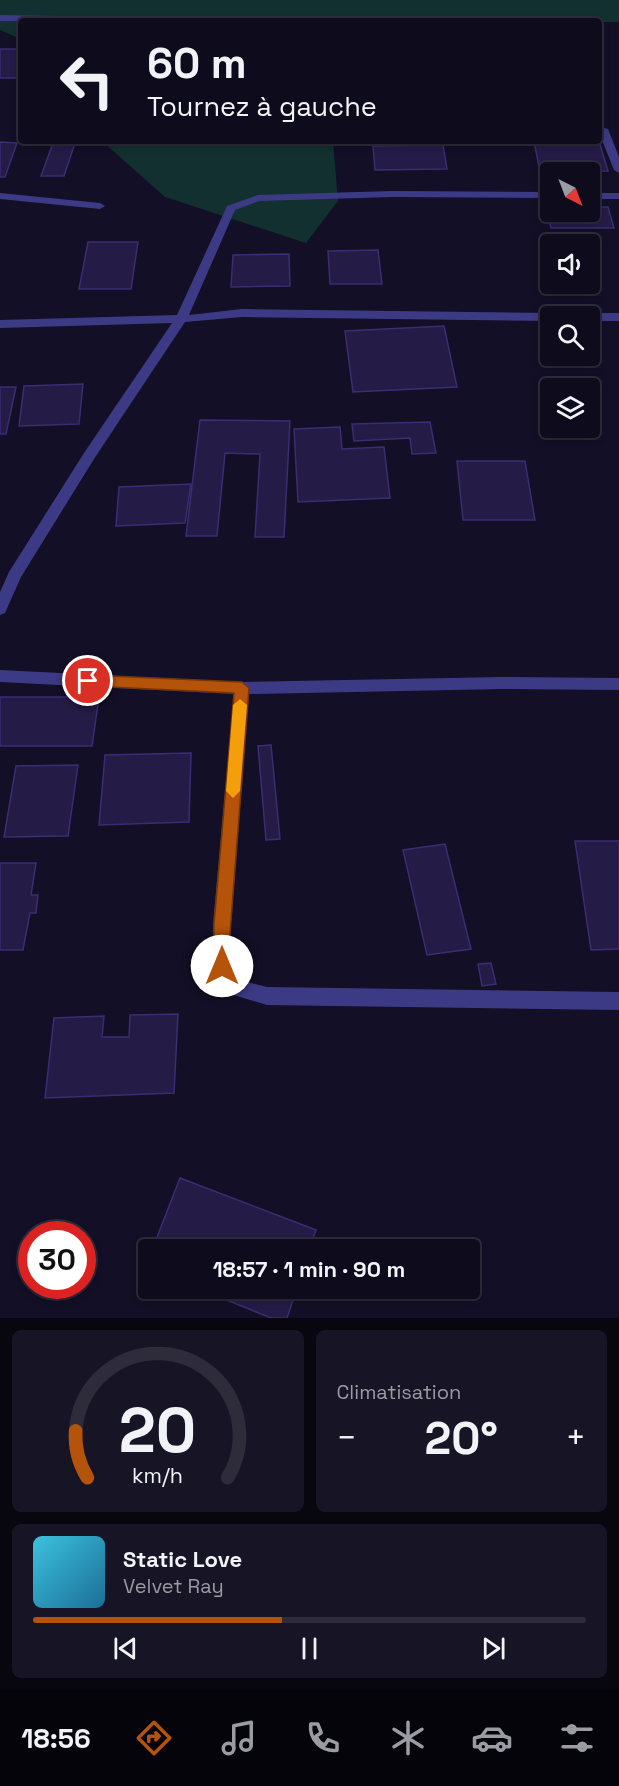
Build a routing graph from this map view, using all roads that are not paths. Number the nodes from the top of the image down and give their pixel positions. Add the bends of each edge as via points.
1 (0, 18) edge
2 (18, 18) edge
3 (603, 129) dead end
4 (619, 170) edge
5 (540, 195) edge
6 (0, 196) edge
7 (600, 196) edge
8 (619, 196) edge
9 (100, 206) dead end
10 (540, 317) edge
11 (600, 317) edge
12 (619, 317) edge
13 (181, 319) junction
14 (0, 324) edge
15 (0, 609) edge
16 (0, 676) edge
17 (619, 684) edge
18 (242, 688) junction
19 (619, 1001) edge

1 - 2 street
3 - 4 street
5 - 13 street via 392,194 244,201 231,208
6 - 9 street
7 - 8 street
10 - 13 street via 242,313
11 - 12 street
13 - 14 street
13 - 15 street via 82,466 14,576
16 - 18 street
17 - 18 street
18 - 19 street via 222,924 222,966 233,987 267,996

